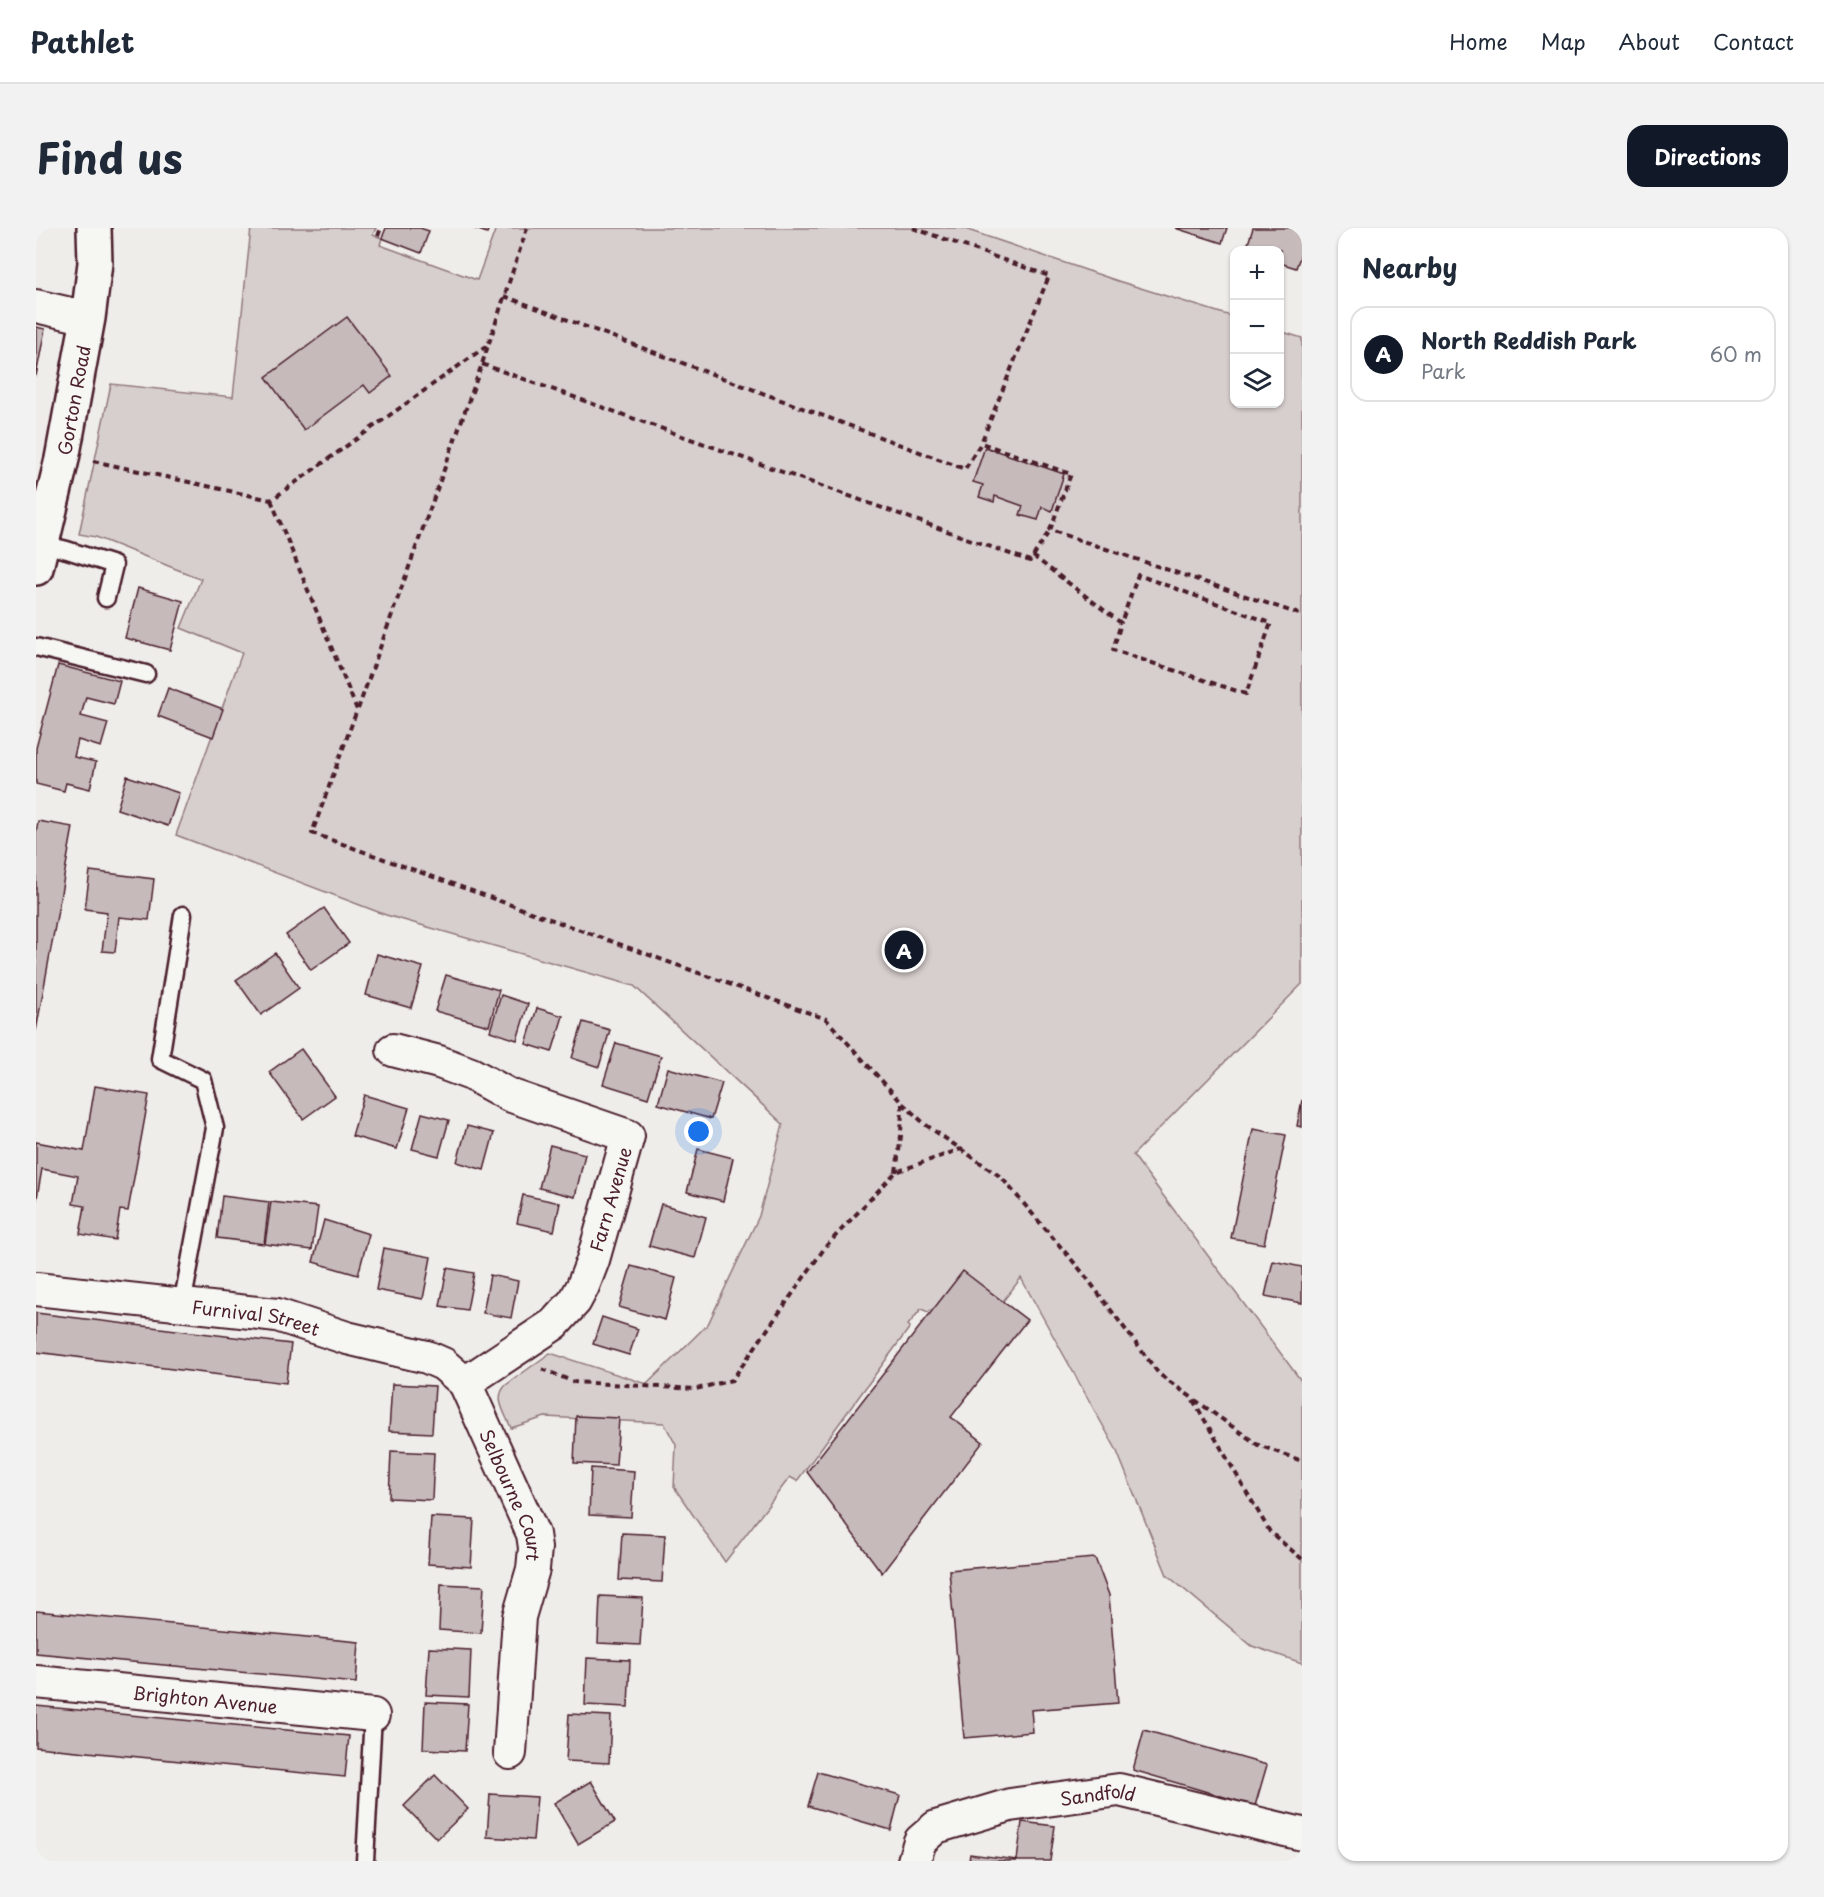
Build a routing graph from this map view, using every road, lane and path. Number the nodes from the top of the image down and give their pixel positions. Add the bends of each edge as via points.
1 (94, 228) edge
2 (381, 228) edge
3 (527, 228) edge
4 (913, 228) edge
5 (378, 236) dead end
6 (504, 296) junction
7 (36, 306) edge
8 (88, 318) junction
9 (488, 344) junction
10 (482, 364) junction
11 (981, 443) junction
12 (88, 460) dead end
13 (272, 500) junction
14 (1050, 530) junction
15 (39, 556) edge
16 (1033, 556) junction
17 (106, 598) dead end
18 (1302, 615) edge
19 (1121, 623) junction
20 (36, 647) edge
21 (146, 674) dead end
22 (357, 710) junction
23 (183, 915) dead end
24 (393, 1050) dead end
25 (902, 1103) junction
26 (961, 1149) junction
27 (896, 1172) junction
28 (36, 1289) edge
29 (183, 1305) junction
30 (508, 1355) junction
31 (465, 1383) junction
32 (1191, 1397) junction
33 (1302, 1461) edge
34 (1302, 1559) edge
35 (36, 1682) edge
36 (373, 1715) joint
37 (510, 1753) dead end
38 (1302, 1834) edge
39 (364, 1861) edge
40 (914, 1861) edge

1 - 8 main road, Gorton Road via 95,264
2 - 5 path
3 - 6 path
4 - 11 path via 1049,276
6 - 9 path
6 - 11 path via 965,469
7 - 8 street
8 - 15 main road, Gorton Road
9 - 10 path
9 - 13 path
10 - 16 path via 1030,561
10 - 22 path
11 - 14 path via 1071,474
12 - 13 path
13 - 22 path
14 - 16 path
14 - 18 path
15 - 17 lane via 67,550 114,565
16 - 19 path
19 - 19 path via 1113,650 1246,694 1271,623 1138,575
20 - 21 lane
22 - 25 path via 312,833 826,1019
23 - 29 lane via 160,1059 202,1080 215,1128
24 - 30 street, Farn Avenue via 439,1062 509,1095 628,1136 593,1260 575,1301 554,1324
25 - 26 path
25 - 27 path
26 - 27 path
26 - 32 path via 1001,1177 1083,1273 1159,1374
27 - 30 path via 826,1246 732,1380 696,1389 574,1382
28 - 29 street, Furnival Street
29 - 31 street, Furnival Street via 277,1315 347,1338 427,1357 443,1364
30 - 31 street, Farn Avenue
31 - 37 street, Selbourne Court via 533,1534 535,1548 519,1617
32 - 33 path via 1258,1445
32 - 34 path via 1270,1532
35 - 36 street, Brighton Avenue
36 - 39 lane
38 - 40 street, Sandfold via 1119,1790 1010,1805 936,1827 920,1841

